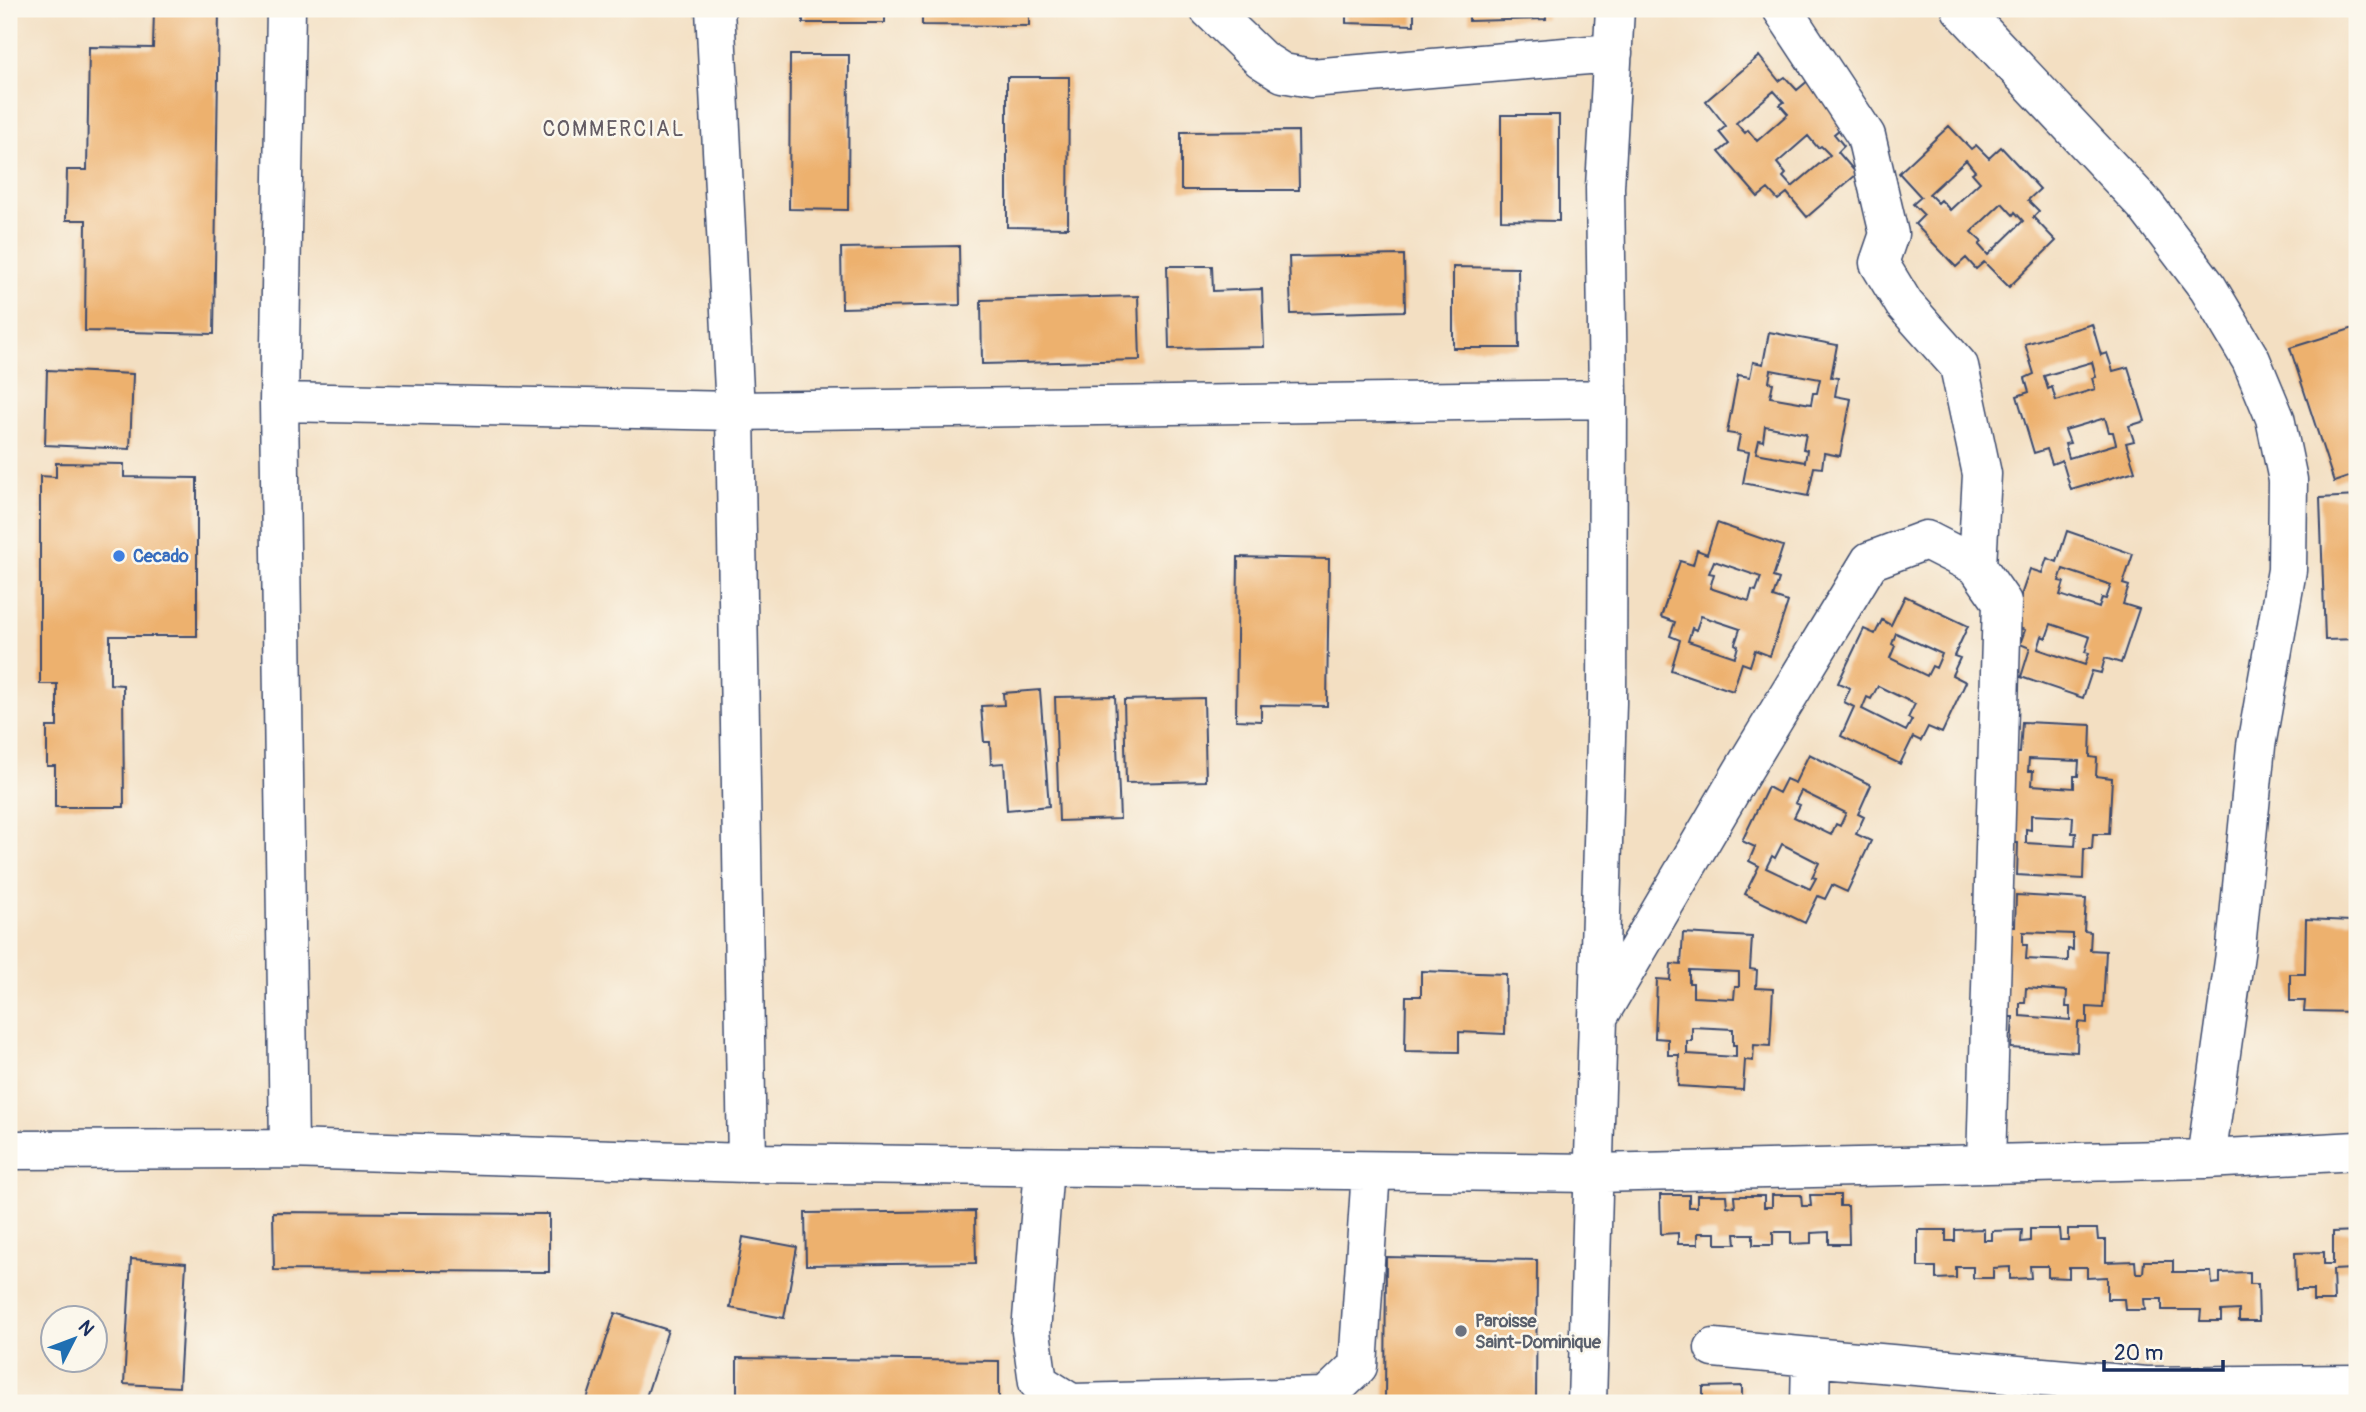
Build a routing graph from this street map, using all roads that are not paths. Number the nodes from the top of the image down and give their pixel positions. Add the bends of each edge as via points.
1 (286, 9) edge
2 (715, 9) edge
3 (1209, 9) edge
4 (1615, 9) edge
5 (1782, 9) edge
6 (1961, 9) edge
7 (1614, 53) junction
8 (1608, 400) junction
9 (279, 402) junction
10 (735, 411) junction
11 (1977, 566) junction
12 (1599, 1016) junction
13 (289, 1149) junction
14 (9, 1150) edge
15 (2357, 1152) edge
16 (2206, 1158) junction
17 (747, 1163) junction
18 (1986, 1164) junction
19 (1044, 1167) junction
20 (1371, 1171) junction
21 (1595, 1173) junction
22 (1714, 1348) dead end
23 (1811, 1357) junction
24 (2357, 1384) edge
25 (2146, 1395) edge
26 (1072, 1403) edge
27 (1587, 1403) edge
28 (1810, 1403) edge

1 - 9 street
2 - 10 street
3 - 7 street via 1261,59 1283,73 1311,78
4 - 7 street
5 - 11 street via 1866,136 1889,234 1879,263 1904,304 1959,366 1982,474
6 - 16 street via 2145,205 2208,288 2252,360 2275,418 2288,480 2287,570 2256,746 2236,947
7 - 8 street via 1605,187
8 - 10 street
8 - 12 street
9 - 10 street
9 - 13 street
10 - 17 street
11 - 12 street via 1926,540 1870,561
11 - 18 street via 2002,602
12 - 21 street
13 - 14 street
13 - 17 street
15 - 16 street
16 - 18 street
17 - 19 street
18 - 21 street
19 - 20 street
19 - 26 street via 1031,1332 1038,1382
20 - 21 street
20 - 26 street via 1358,1366 1326,1396
21 - 27 street
22 - 23 street
23 - 25 street
23 - 28 street
24 - 25 street

